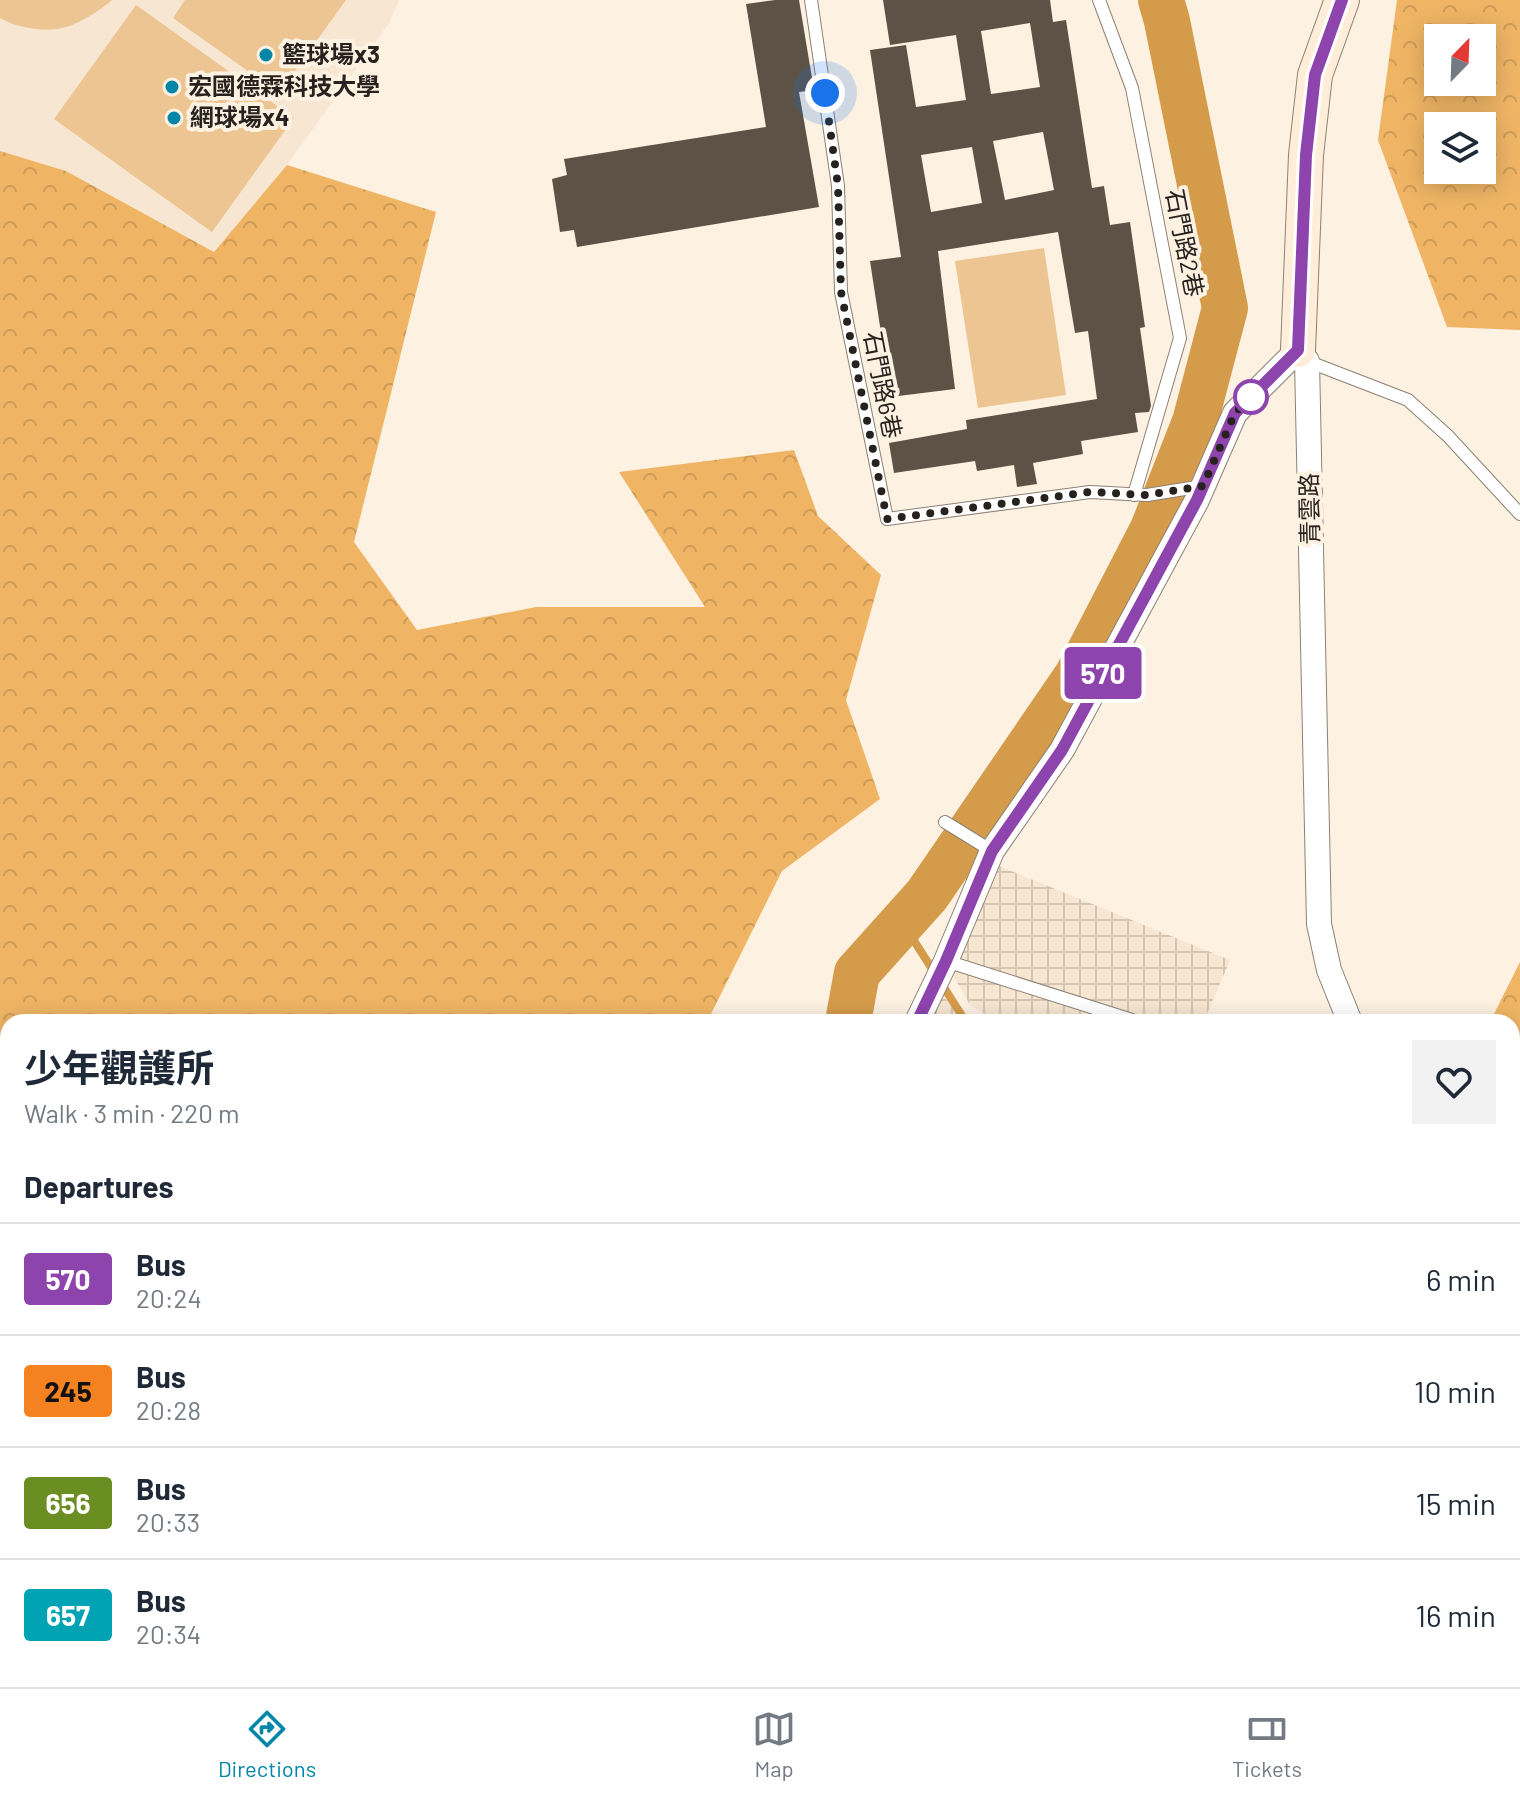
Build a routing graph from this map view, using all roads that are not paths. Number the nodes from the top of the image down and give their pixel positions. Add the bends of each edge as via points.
1 (811, 0) edge
2 (1099, 0) edge
3 (1342, 0) edge
4 (1303, 356) junction
5 (1203, 486) junction
6 (1140, 495) junction
7 (1520, 514) edge
8 (945, 822) dead end
9 (992, 851) junction
10 (946, 961) junction
11 (921, 1014) edge
12 (1113, 1014) edge
13 (1347, 1014) edge

1 - 6 lane, 石門路6巷 via 838,186 841,292 887,519 1090,492
2 - 6 lane, 石門路2巷 via 1132,88 1180,338
3 - 4 street, 青雲路 via 1315,75 1306,155
4 - 5 street via 1235,413
4 - 7 lane via 1408,400
4 - 13 street, 青雲路 via 1319,924 1329,970
5 - 6 lane
5 - 9 street via 1062,750
8 - 9 lane
9 - 10 street
10 - 11 street
10 - 12 lane

